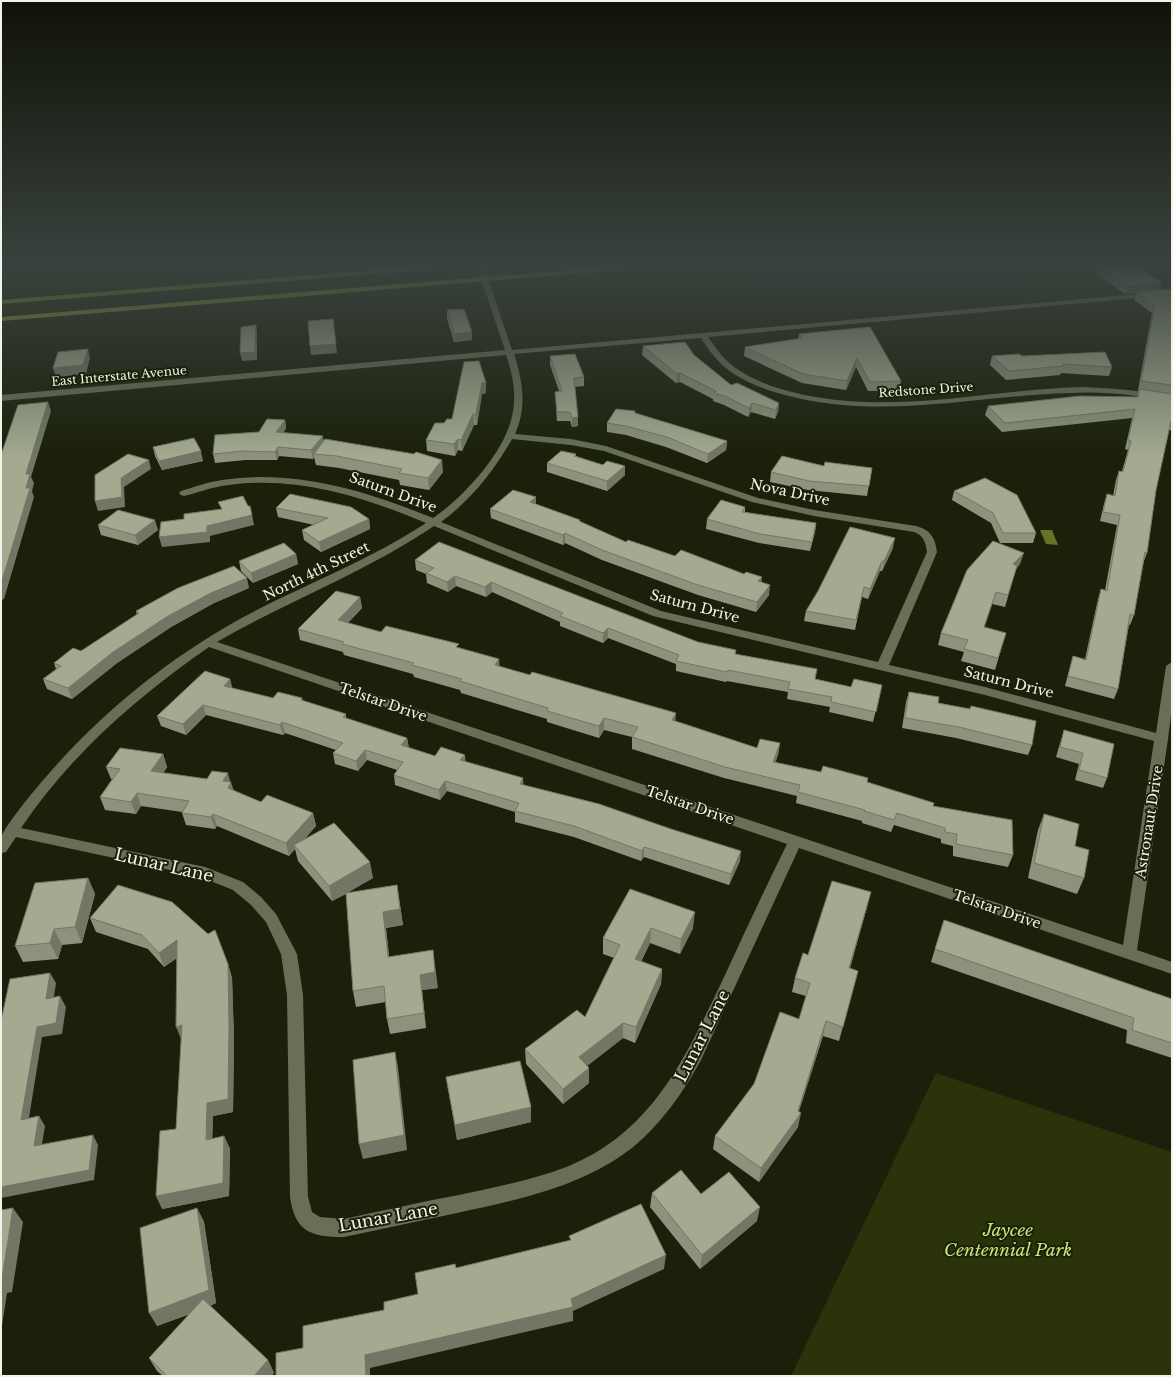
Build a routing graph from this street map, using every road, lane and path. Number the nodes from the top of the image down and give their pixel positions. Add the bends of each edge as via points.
1 (502, 328) edge
2 (780, 328) edge
3 (703, 335) junction
4 (510, 352) junction
5 (1, 398) edge
6 (1172, 399) edge
7 (509, 436) junction
8 (184, 493) dead end
9 (433, 522) junction
10 (208, 642) junction
11 (1172, 666) edge
12 (882, 668) junction
13 (1162, 739) junction
14 (11, 831) junction
15 (795, 841) junction
16 (1, 848) edge
17 (1129, 953) junction
18 (1172, 968) edge

1 - 4 street, North 4th Street
2 - 3 street, East Interstate Avenue
3 - 4 street, East Interstate Avenue
3 - 6 street, Redstone Drive via 719,357 745,377 784,392 830,403 898,406 1069,390 1127,392
4 - 5 street, East Interstate Avenue
4 - 7 street, North 4th Street via 519,394 517,416
7 - 9 street, North 4th Street via 486,473 462,499
7 - 12 street, Nova Drive via 571,442 606,449 755,500 814,513 904,526 925,533 930,539 932,552
8 - 9 street, Saturn Drive via 236,481 263,479 299,482 353,492
9 - 10 street, North 4th Street via 385,553 254,616
9 - 12 street, Saturn Drive via 657,614
10 - 14 street, North 4th Street via 137,693 106,720 60,768
10 - 15 street, Telstar Drive
11 - 13 street, Astronaut Drive
12 - 13 street, Saturn Drive via 985,691
13 - 17 street, Astronaut Drive
14 - 15 street, Lunar Lane via 200,871 238,886 271,918 289,954 295,995 300,1203 302,1213 312,1224 326,1228 344,1228 512,1193 553,1181 587,1166 614,1150 636,1132 679,1084 696,1055
14 - 16 street, North 4th Street
15 - 17 street, Telstar Drive
17 - 18 street, Telstar Drive

